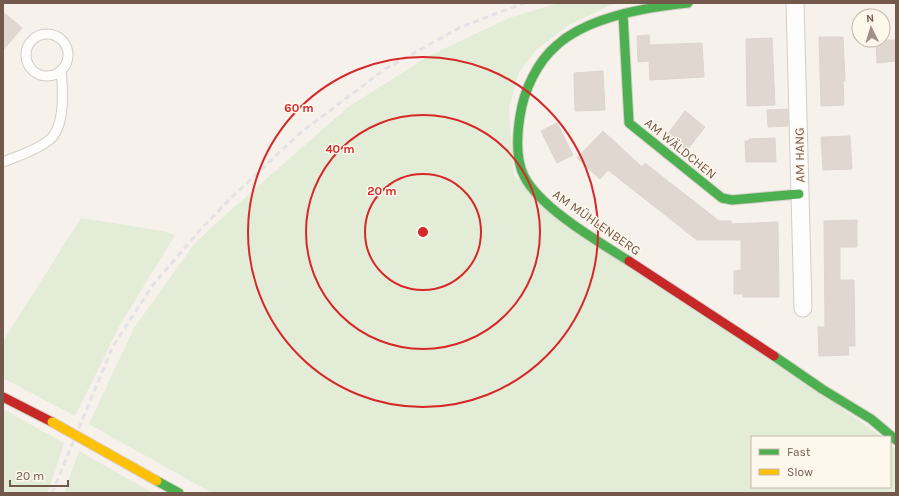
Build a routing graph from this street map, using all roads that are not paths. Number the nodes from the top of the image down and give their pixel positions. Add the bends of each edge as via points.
1 (688, 3) edge
2 (795, 3) edge
3 (623, 14) junction
4 (61, 70) junction
5 (3, 162) edge
6 (799, 194) junction
7 (803, 308) dead end
8 (3, 397) edge
9 (896, 440) edge
10 (179, 493) edge

1 - 3 street, AM MÜHLENBERG
2 - 6 street, AM HANG
3 - 6 street, AM WÄLDCHEN via 629,123 722,198 732,200
3 - 9 street, AM MÜHLENBERG via 562,40 538,68 529,84 518,133 518,158 524,177 538,195 565,217 871,419
4 - 4 lane via 49,76 35,73 26,62 27,47 31,41 43,35 61,40 67,52 67,59
4 - 5 lane via 64,94 58,128 49,141
6 - 7 street, AM HANG
8 - 10 street, bridge

